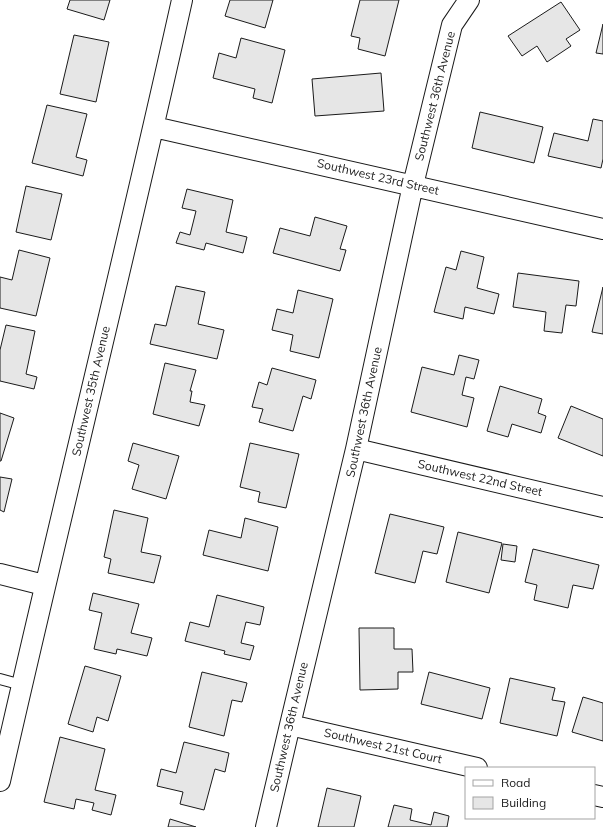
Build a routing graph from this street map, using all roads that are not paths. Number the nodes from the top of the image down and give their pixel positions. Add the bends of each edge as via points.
1 (182, 0) edge
2 (469, 0) edge
3 (154, 127) junction
4 (413, 185) junction
5 (603, 229) edge
6 (356, 449) junction
7 (603, 507) edge
8 (0, 574) edge
9 (44, 585) junction
10 (0, 679) edge
11 (22, 685) junction
12 (290, 725) junction
13 (473, 767) edge
14 (0, 782) edge
15 (266, 827) edge

1 - 3 street, Southwest 35th Avenue
2 - 4 street, Southwest 36th Avenue via 452,25
3 - 4 street, Southwest 23rd Street
3 - 9 street, Southwest 35th Avenue
4 - 5 street, Southwest 23rd Street
4 - 6 street, Southwest 36th Avenue
6 - 7 street, Southwest 22nd Street
6 - 12 street, Southwest 36th Avenue
8 - 9 street
9 - 11 street, Southwest 35th Avenue
10 - 11 lane
11 - 14 street, Southwest 35th Avenue
12 - 13 street, Southwest 21st Court
12 - 15 street, Southwest 36th Avenue

